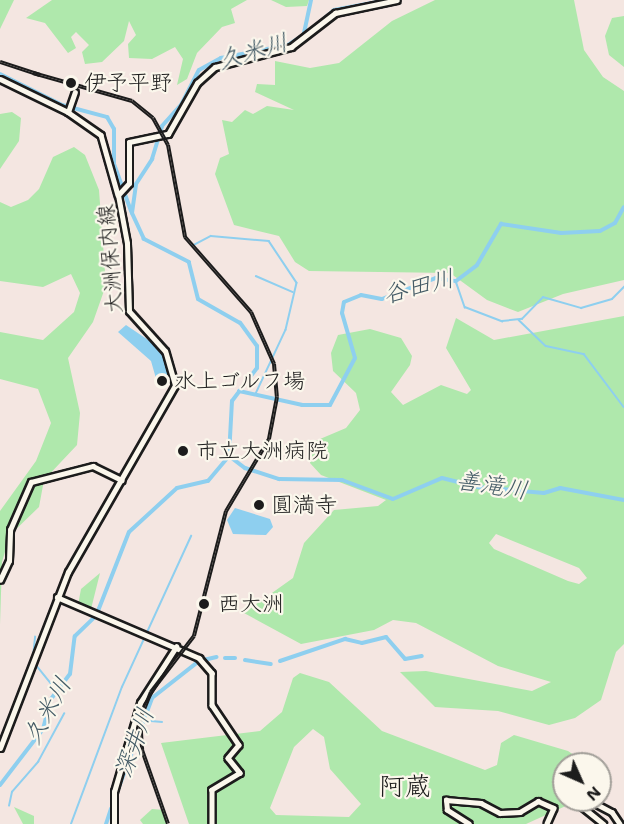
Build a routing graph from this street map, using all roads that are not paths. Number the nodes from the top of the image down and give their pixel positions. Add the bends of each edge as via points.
1 (397, 0) edge
2 (0, 79) edge
3 (75, 92) dead end
4 (69, 109) junction
5 (120, 193) junction
6 (122, 480) junction
7 (0, 580) edge
8 (57, 597) junction
9 (176, 647) junction
10 (0, 748) edge
11 (589, 812) edge
12 (610, 812) edge
13 (114, 824) edge
14 (212, 824) edge
15 (469, 824) edge
16 (547, 824) edge
17 (604, 824) edge
18 (620, 824) edge

1 - 5 main road, 大洲保内線 via 335,13 291,47 210,70 157,139 129,142 131,176
2 - 4 main road
3 - 4 main road
4 - 5 street via 101,135
5 - 6 main road, 大洲保内線 via 127,243 129,311 165,351 175,382
6 - 7 street via 93,466 31,482 10,530 9,561
6 - 8 main road, 大洲保内線
8 - 9 street
8 - 10 main road, 大洲保内線
9 - 13 street via 140,703 114,792
9 - 14 street via 202,660 213,675 212,705 239,747 228,758 239,770 238,776 212,790
11 - 17 street
12 - 18 street
15 - 16 street via 447,810 446,800 481,803 500,813 520,812 538,801 554,808

